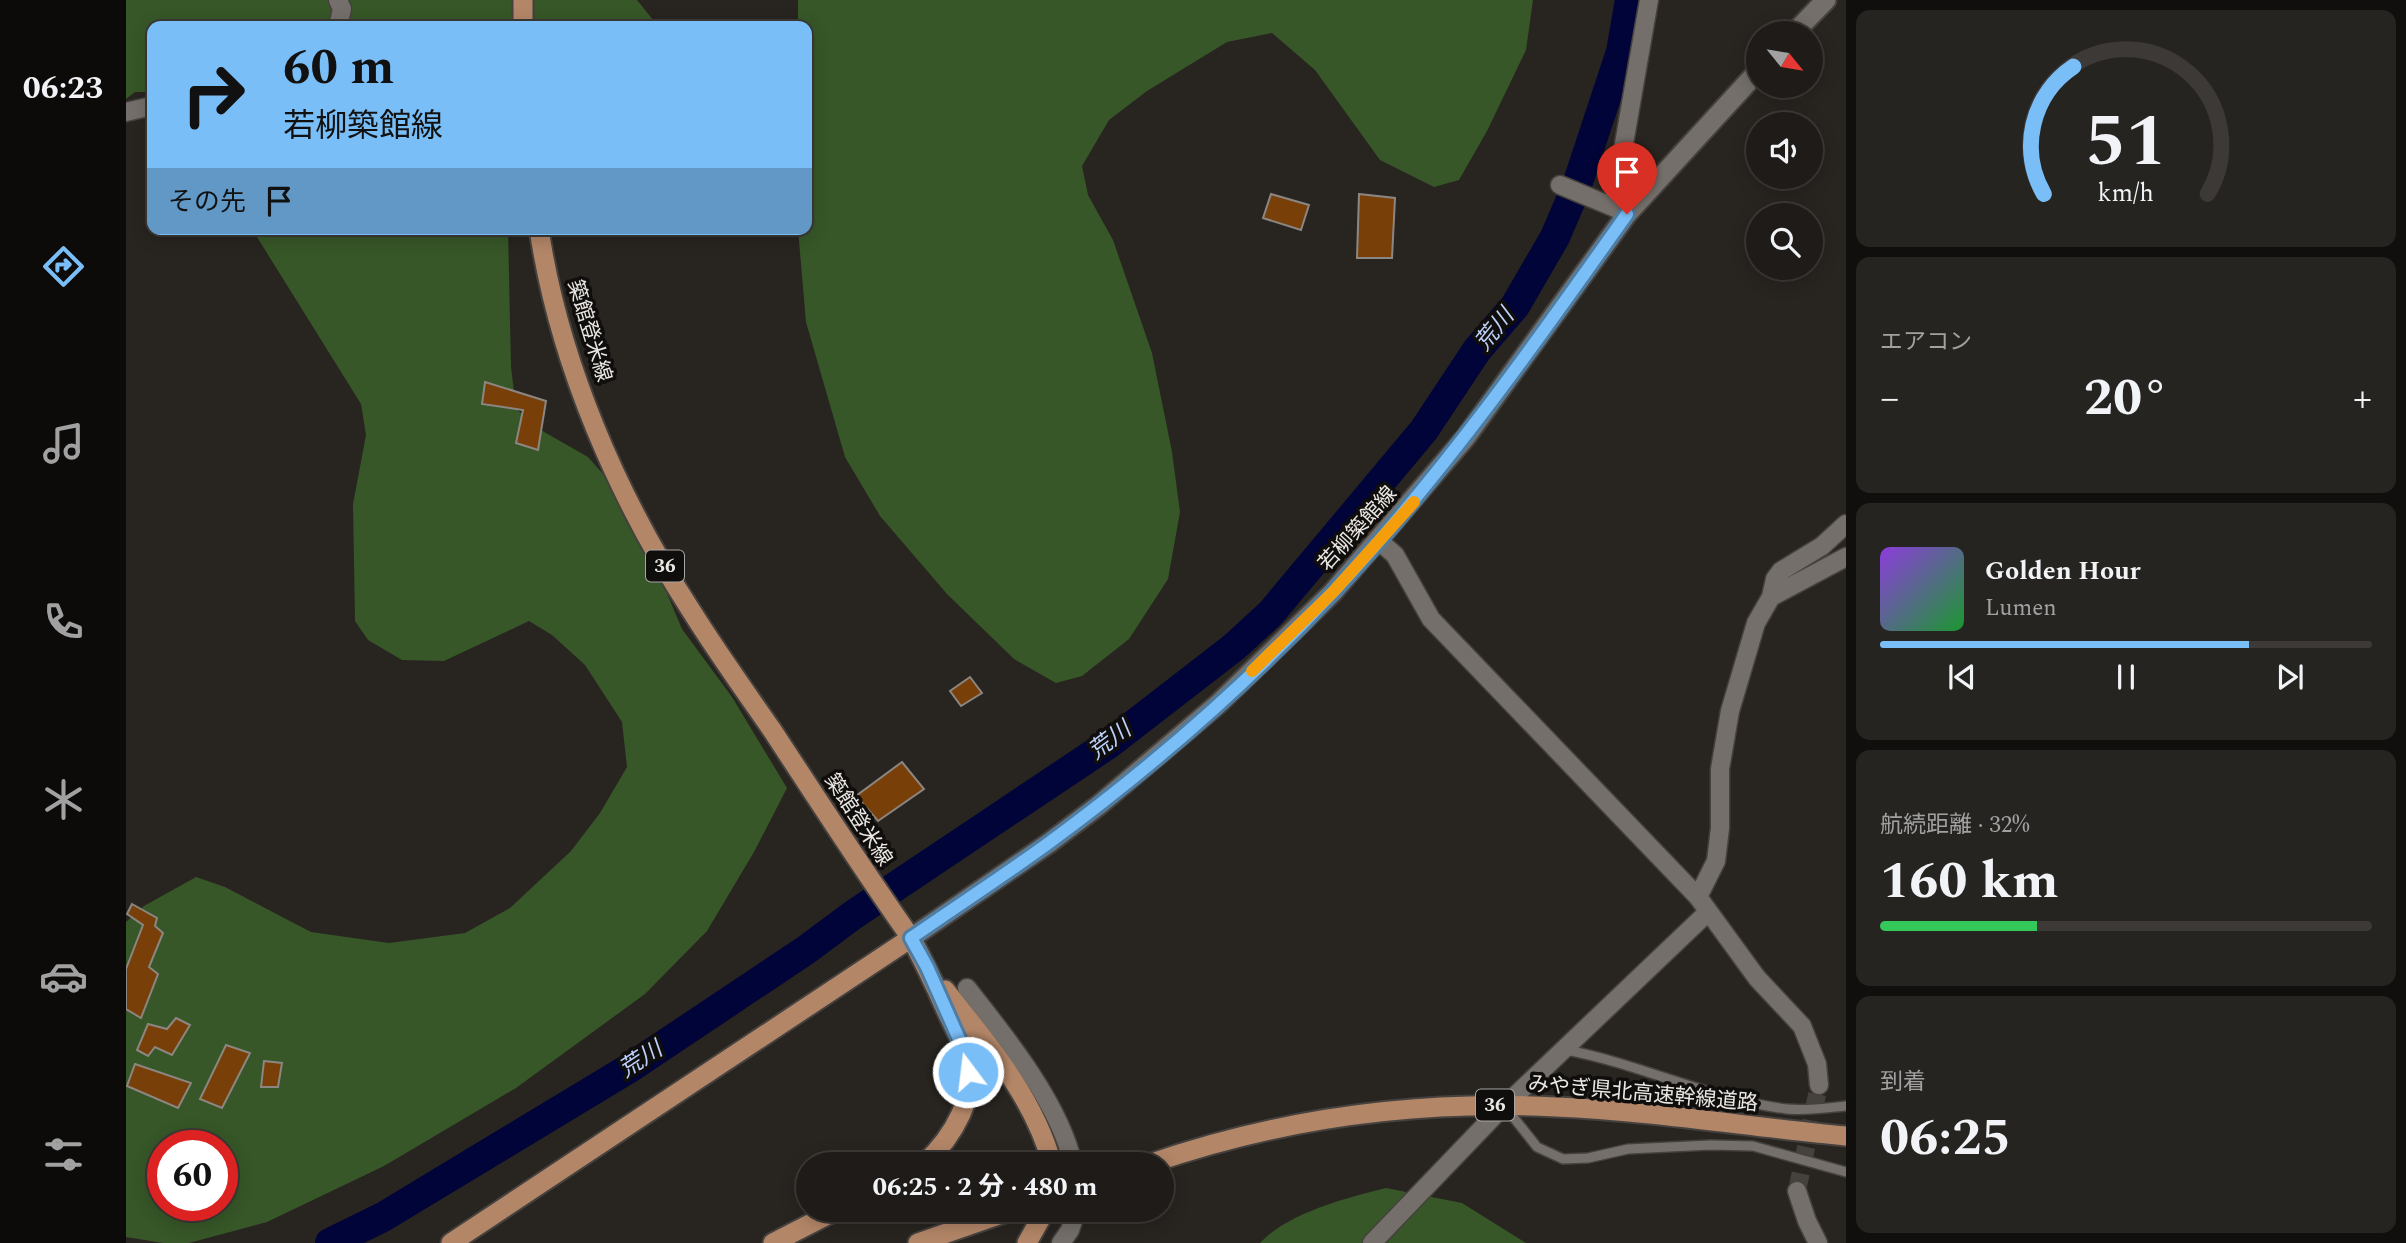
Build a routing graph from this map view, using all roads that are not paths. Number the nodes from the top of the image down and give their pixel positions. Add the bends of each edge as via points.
1 (338, 0) edge
2 (523, 0) edge
3 (1649, 0) edge
4 (1826, 0) edge
5 (339, 21) edge
6 (523, 21) edge
7 (1806, 21) edge
8 (1746, 82) edge
9 (147, 107) edge
10 (126, 112) edge
11 (1560, 186) dead end
12 (1614, 208) junction
13 (540, 235) edge
14 (1846, 524) edge
15 (1379, 541) junction
16 (1846, 557) edge
17 (1771, 597) junction
18 (1703, 905) junction
19 (911, 938) junction
20 (927, 967) junction
21 (967, 988) dead end
22 (1566, 1050) junction
23 (1819, 1085) tunnel mouth
24 (1517, 1094) dead end
25 (1846, 1106) edge
26 (1493, 1117) dead end
27 (1514, 1118) dead end
28 (1846, 1136) edge
29 (937, 1152) edge
30 (1048, 1152) edge
31 (1070, 1152) edge
32 (1174, 1156) edge
33 (1846, 1172) edge
34 (1797, 1191) tunnel mouth
35 (814, 1222) edge
36 (979, 1222) edge
37 (1039, 1222) edge
38 (1073, 1222) edge
39 (451, 1243) edge
40 (773, 1243) edge
41 (918, 1243) edge
42 (1027, 1243) edge
43 (1061, 1243) edge
44 (1372, 1243) edge
45 (1818, 1243) edge

1 - 5 street
2 - 6 main road
3 - 12 street
4 - 7 main road
8 - 12 main road, 若柳築館線
9 - 10 street
11 - 12 street
12 - 15 main road, 若柳築館線 via 1496,399
13 - 19 main road, 築館登米線 / 36 via 569,354 636,513 691,610
14 - 17 street via 1822,546 1781,570
15 - 18 street via 1395,555 1431,619
15 - 19 main road, 若柳築館線 via 1218,704 1151,762 1049,843
16 - 17 street
17 - 18 street via 1756,623 1730,711 1720,769 1716,861
18 - 22 street
18 - 23 street via 1757,978 1802,1026 1817,1064
19 - 20 main road, 築館登米線
19 - 39 main road
20 - 29 main road via 967,1057 969,1087 959,1119
20 - 30 main road via 992,1049 1034,1115
21 - 31 street via 1009,1042 1054,1115
22 - 24 street
22 - 25 lane via 1606,1057 1746,1102 1810,1110
26 - 44 street
27 - 33 lane via 1537,1147 1563,1160 1628,1149 1753,1146
28 - 32 main road, みやぎ県北高速幹線道路 / 36 via 1622,1112 1487,1105 1389,1111 1299,1124
34 - 45 street
35 - 40 main road
36 - 41 main road
37 - 42 main road
38 - 43 street

